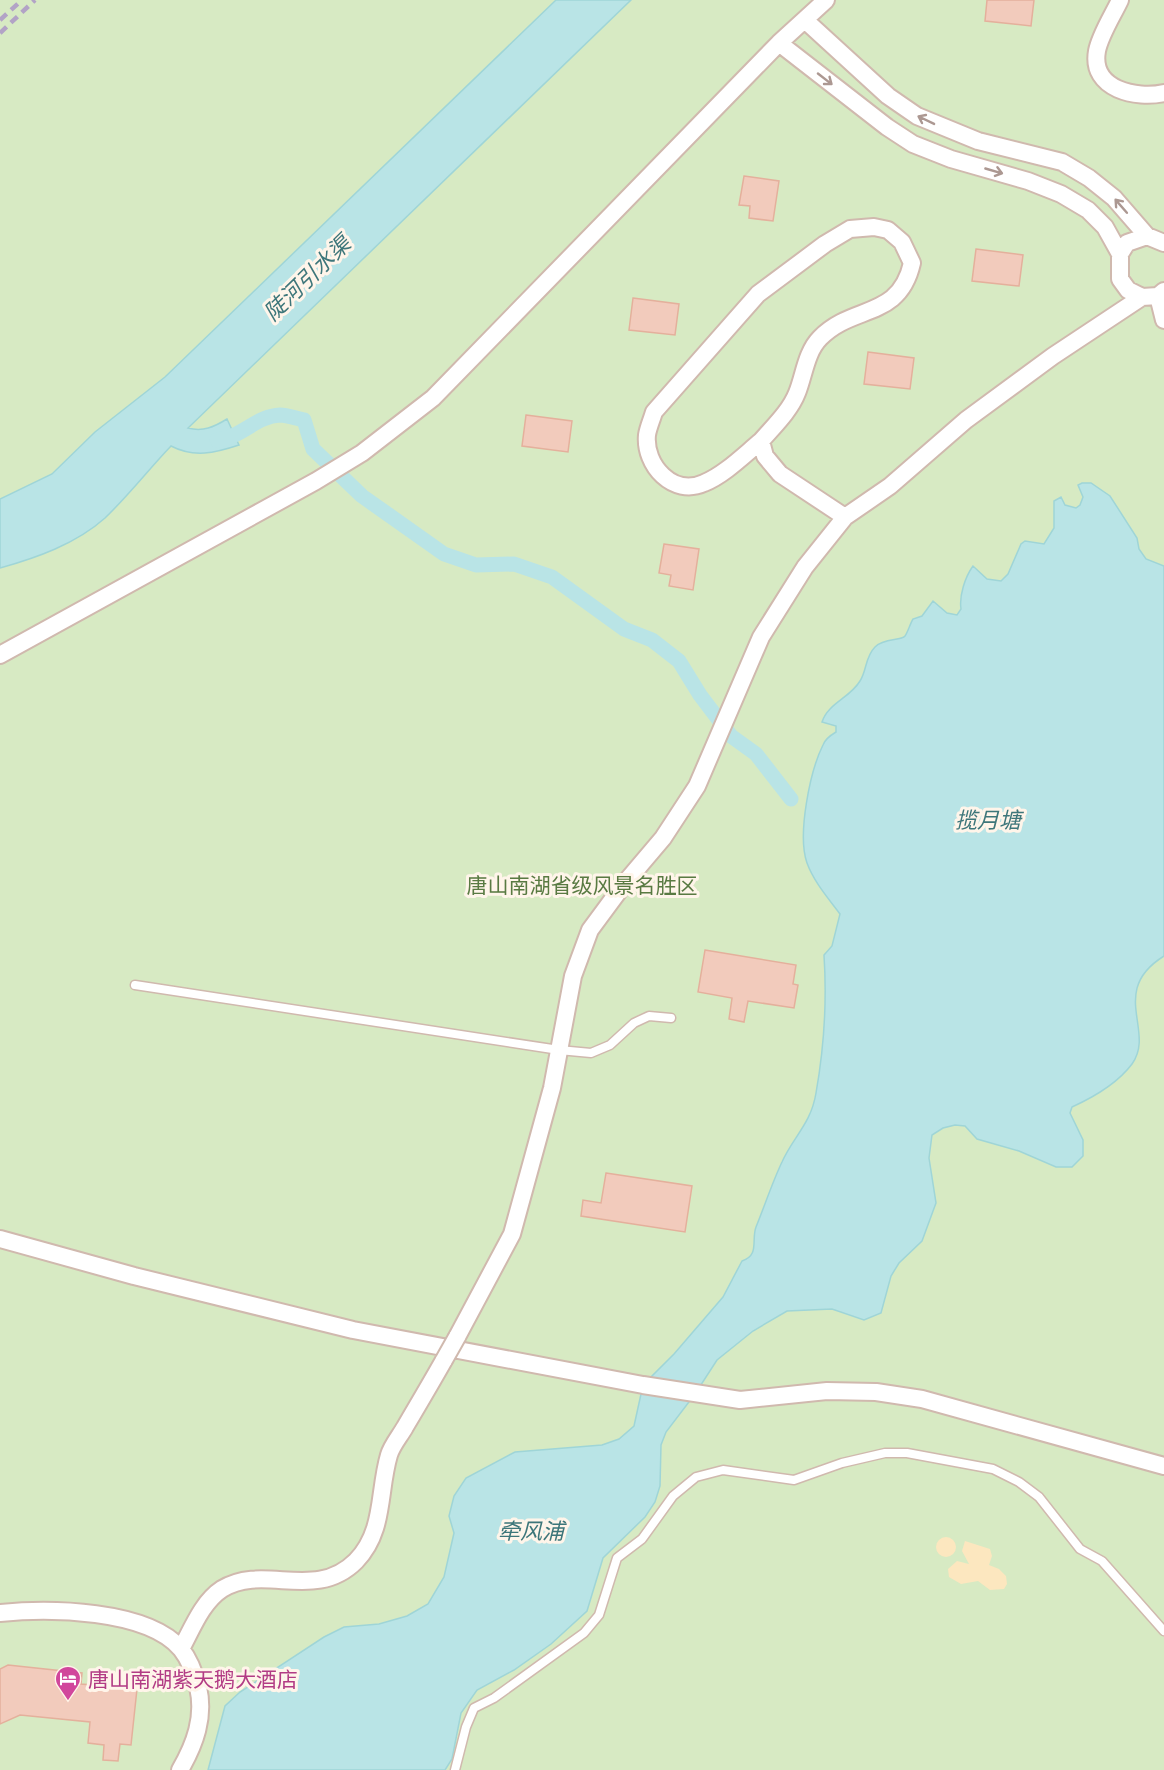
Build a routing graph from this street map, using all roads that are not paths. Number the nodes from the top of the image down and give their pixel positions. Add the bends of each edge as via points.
1 (826, 0) edge
2 (1120, 0) edge
3 (806, 21) junction
4 (779, 43) junction
5 (1164, 93) edge
6 (1147, 237) junction
7 (1164, 243) edge
8 (1120, 254) junction
9 (1155, 295) edge
10 (1164, 320) edge
11 (761, 441) junction
12 (845, 517) junction
13 (0, 655) edge
14 (135, 985) dead end
15 (671, 1018) dead end
16 (559, 1050) junction
17 (0, 1239) edge
18 (1164, 1466) edge
19 (0, 1613) edge
20 (1164, 1631) edge
21 (181, 1649) junction
22 (180, 1770) edge
23 (455, 1770) edge

1 - 3 street
2 - 5 street via 1097,52 1099,68 1118,91 1137,95
3 - 4 street
6 -> 3 street via 1114,198 1062,162 978,141 917,116 888,96
4 -> 8 street via 913,144 1028,180 1088,210 1105,227
4 - 13 street via 433,398 362,453 316,481
6 - 7 street
6 - 8 street via 1127,243
8 - 9 street via 1120,279 1128,290
9 - 10 street
9 - 12 street via 1053,356 976,413 890,486
11 - 11 street via 796,396 807,361 820,338 902,292 912,263 902,242 888,230 850,229 758,294 654,412 647,435 650,457 660,474 677,485 703,484
11 - 12 street via 765,456 780,474
12 - 16 street via 806,567 761,638 698,786 591,930 573,976
14 - 16 lane
15 - 16 lane via 649,1016 634,1023 610,1045 591,1053
16 - 21 street, bridge via 512,1234 390,1453 380,1516 370,1542 355,1562 334,1577 307,1583 240,1582 222,1589 206,1604
17 - 18 street via 353,1330 740,1400 827,1391 876,1392 922,1399
19 - 21 street via 101,1615 134,1622
20 - 23 lane via 1102,1561 1080,1549 1039,1497 993,1469 907,1453 885,1453 794,1480 723,1470 696,1477 673,1496 642,1539 617,1558 599,1615 584,1633 494,1698 474,1708
21 - 22 street via 195,1676 201,1719

